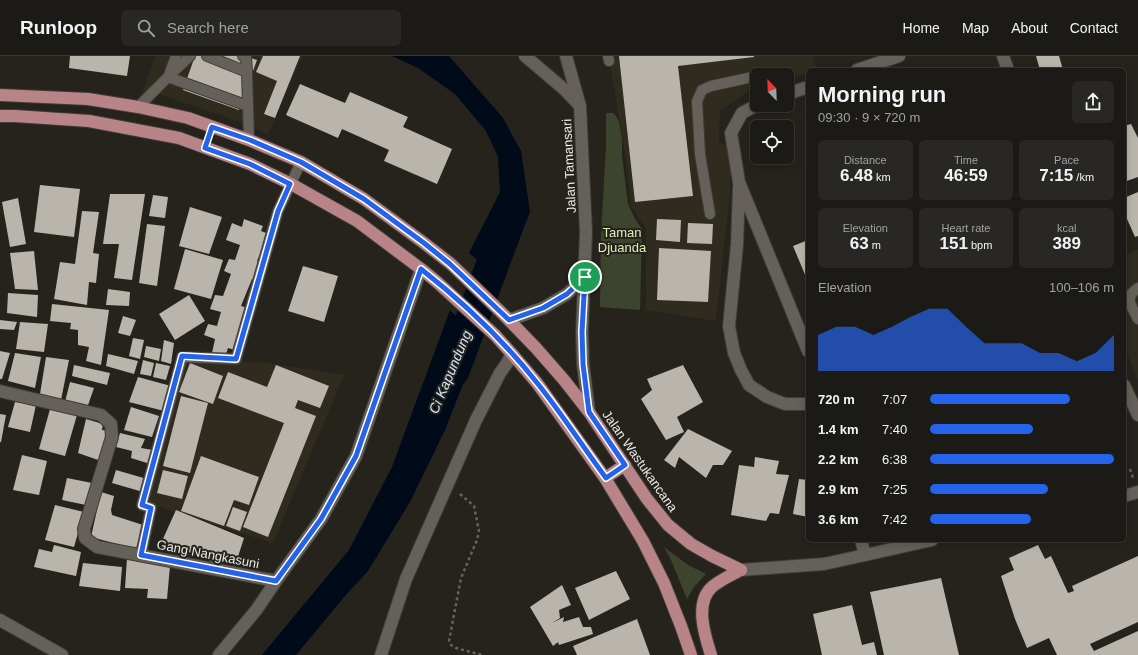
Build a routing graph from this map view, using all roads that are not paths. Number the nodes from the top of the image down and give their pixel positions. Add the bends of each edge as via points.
1 (176, 56) edge
2 (190, 56) edge
3 (207, 56) edge
4 (243, 56) edge
5 (525, 56) edge
6 (566, 56) edge
7 (899, 56) edge
8 (1003, 56) edge
9 (863, 68) edge
10 (1007, 68) edge
11 (247, 72) junction
12 (168, 77) junction
13 (750, 78) edge
14 (806, 87) edge
15 (794, 91) edge
16 (0, 95) edge
17 (248, 106) junction
18 (580, 106) junction
19 (138, 107) junction
20 (750, 109) edge
21 (0, 116) edge
22 (212, 127) junction
23 (250, 140) junction
24 (205, 148) junction
25 (301, 162) junction
26 (739, 182) junction
27 (290, 184) junction
28 (710, 214) dead end
29 (421, 269) junction
30 (585, 277) junction
31 (1138, 288) edge
32 (507, 318) junction
33 (1138, 319) edge
34 (806, 346) edge
35 (512, 354) junction
36 (0, 391) edge
37 (1126, 392) edge
38 (806, 404) edge
39 (589, 412) junction
40 (1138, 415) edge
41 (625, 465) junction
42 (606, 478) junction
43 (1138, 492) edge
44 (1126, 495) edge
45 (862, 542) edge
46 (923, 542) edge
47 (141, 555) junction
48 (865, 555) junction
49 (741, 570) junction
50 (276, 581) junction
51 (0, 620) edge
52 (62, 655) edge
53 (219, 655) edge
54 (381, 655) edge
55 (691, 655) edge
56 (710, 655) edge

1 - 12 lane
2 - 12 lane
3 - 11 lane
4 - 11 lane via 246,57
5 - 18 street
6 - 18 street, Jalan Tamansari
7 - 9 street
8 - 10 street
11 - 17 lane
12 - 17 lane
12 - 19 lane
13 - 28 lane via 711,86 702,90 697,101 700,154
14 - 15 street
16 - 19 main road, Jalan Wastukancana via 88,99
17 - 23 lane
18 - 30 street, Jalan Tamansari via 586,232
19 - 22 main road, Jalan Wastukancana via 188,118
20 - 26 street via 742,113 730,133
21 - 24 main road via 89,120 179,138
22 - 23 main road, Jalan Wastukancana
22 - 24 main road
23 - 25 main road, Jalan Wastukancana
24 - 27 main road via 250,164
25 - 27 lane
25 - 32 main road, Jalan Wastukancana via 364,199 424,243
26 - 34 street
26 - 38 street via 737,245 729,326 734,353 749,385 766,397 785,404
27 - 29 main road via 357,221
27 - 47 lane via 278,211 236,359 182,356 142,505 151,508
29 - 35 main road via 495,335
29 - 50 street via 356,456 321,519
30 - 32 street via 567,294 543,308
30 - 39 street, Jalan Tamansari via 582,332
31 - 33 lane via 1129,296
32 - 39 main road, Jalan Wastukancana via 564,380
35 - 42 main road via 542,389
35 - 54 street via 476,420 406,579
36 - 47 street, Gang Nangkasuni via 101,415 111,424 112,437 84,529 85,538 97,547
37 - 40 street
39 - 41 main road, Jalan Wastukancana
41 - 42 main road
41 - 49 main road, Jalan Wastukancana via 668,526 692,544
42 - 55 main road via 664,583
43 - 44 street
45 - 48 street
46 - 48 street
47 - 50 street, Gang Nangkasuni
48 - 49 street via 824,564
49 - 56 main road via 711,588 706,596 702,612
50 - 53 street via 257,609
51 - 52 street

